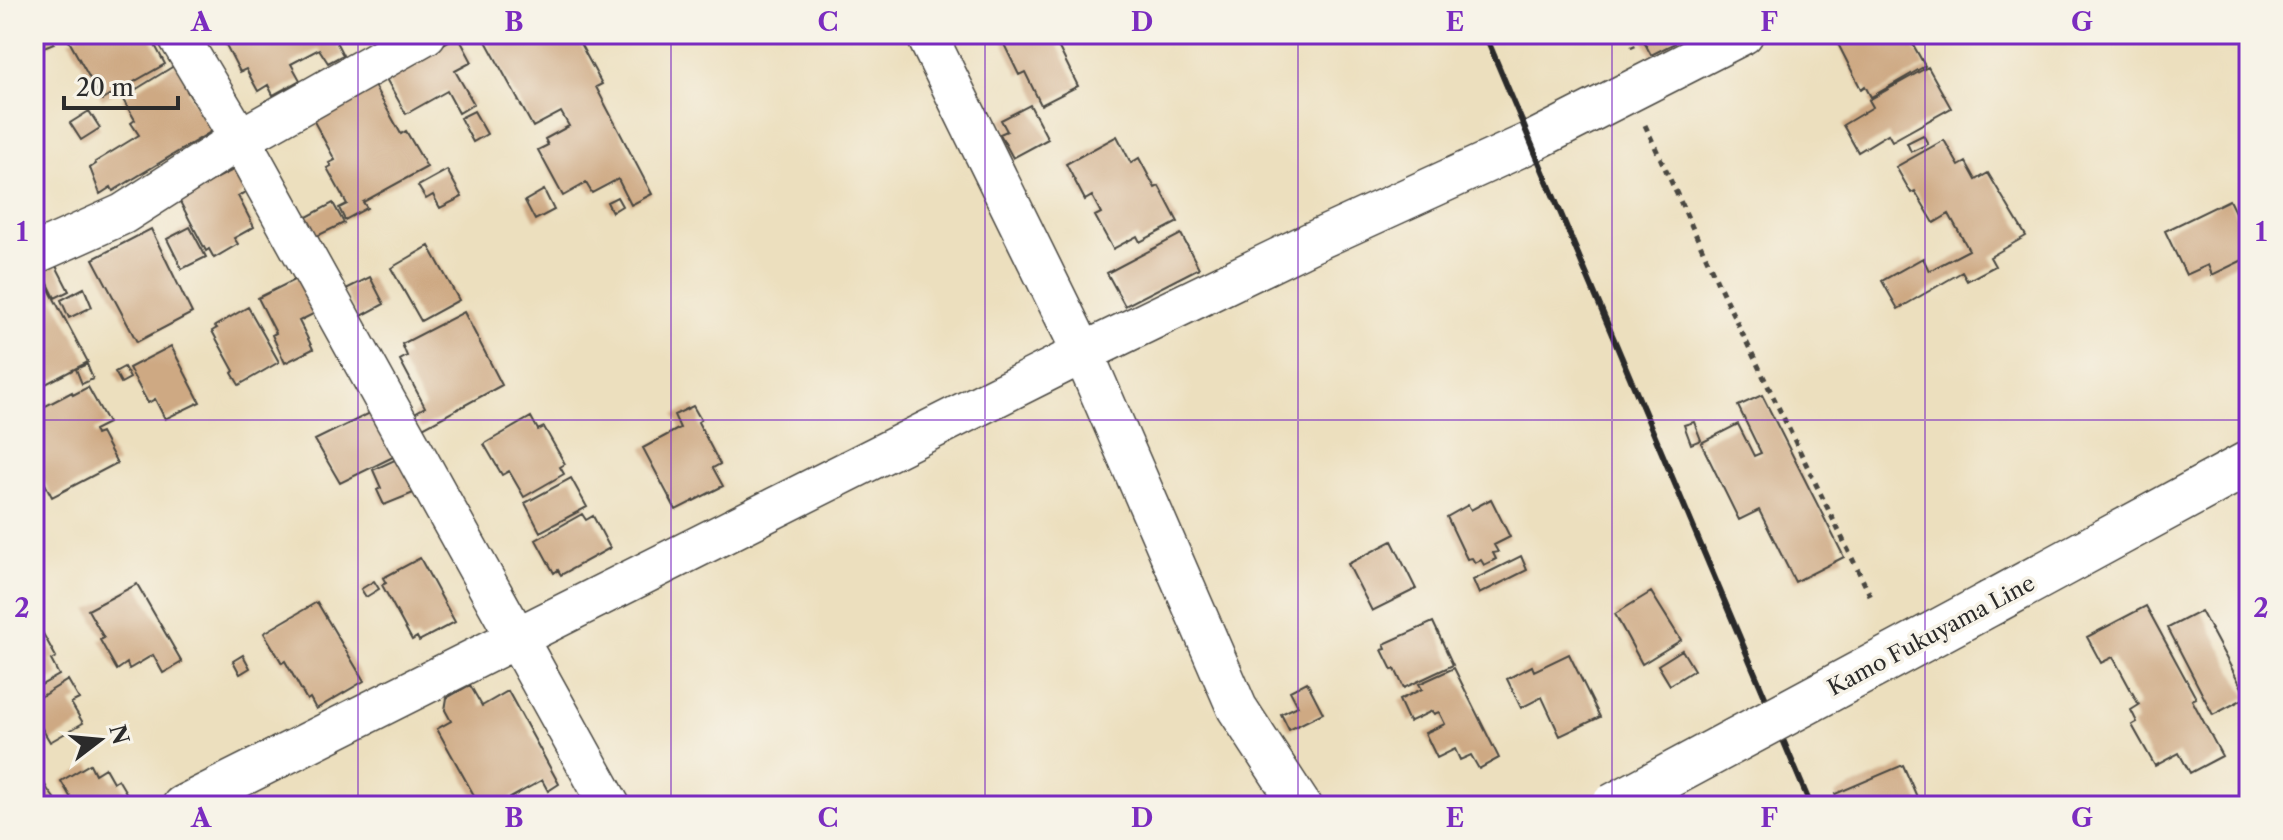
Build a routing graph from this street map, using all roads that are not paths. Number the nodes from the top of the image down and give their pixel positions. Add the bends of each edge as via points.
1 (177, 34) edge
2 (426, 34) edge
3 (926, 34) edge
4 (1743, 34) edge
5 (240, 139) junction
6 (34, 254) edge
7 (1083, 353) junction
8 (2249, 463) edge
9 (516, 637) junction
10 (182, 806) edge
11 (610, 806) edge
12 (1301, 806) edge
13 (1613, 806) edge

1 - 5 street
2 - 5 street
3 - 7 street
4 - 7 street via 1531,142
5 - 6 street via 123,214
5 - 9 street
7 - 9 street
7 - 12 street via 1237,708
8 - 13 main road, Kamo Fukuyama Line, bridge
9 - 10 street
9 - 11 street

